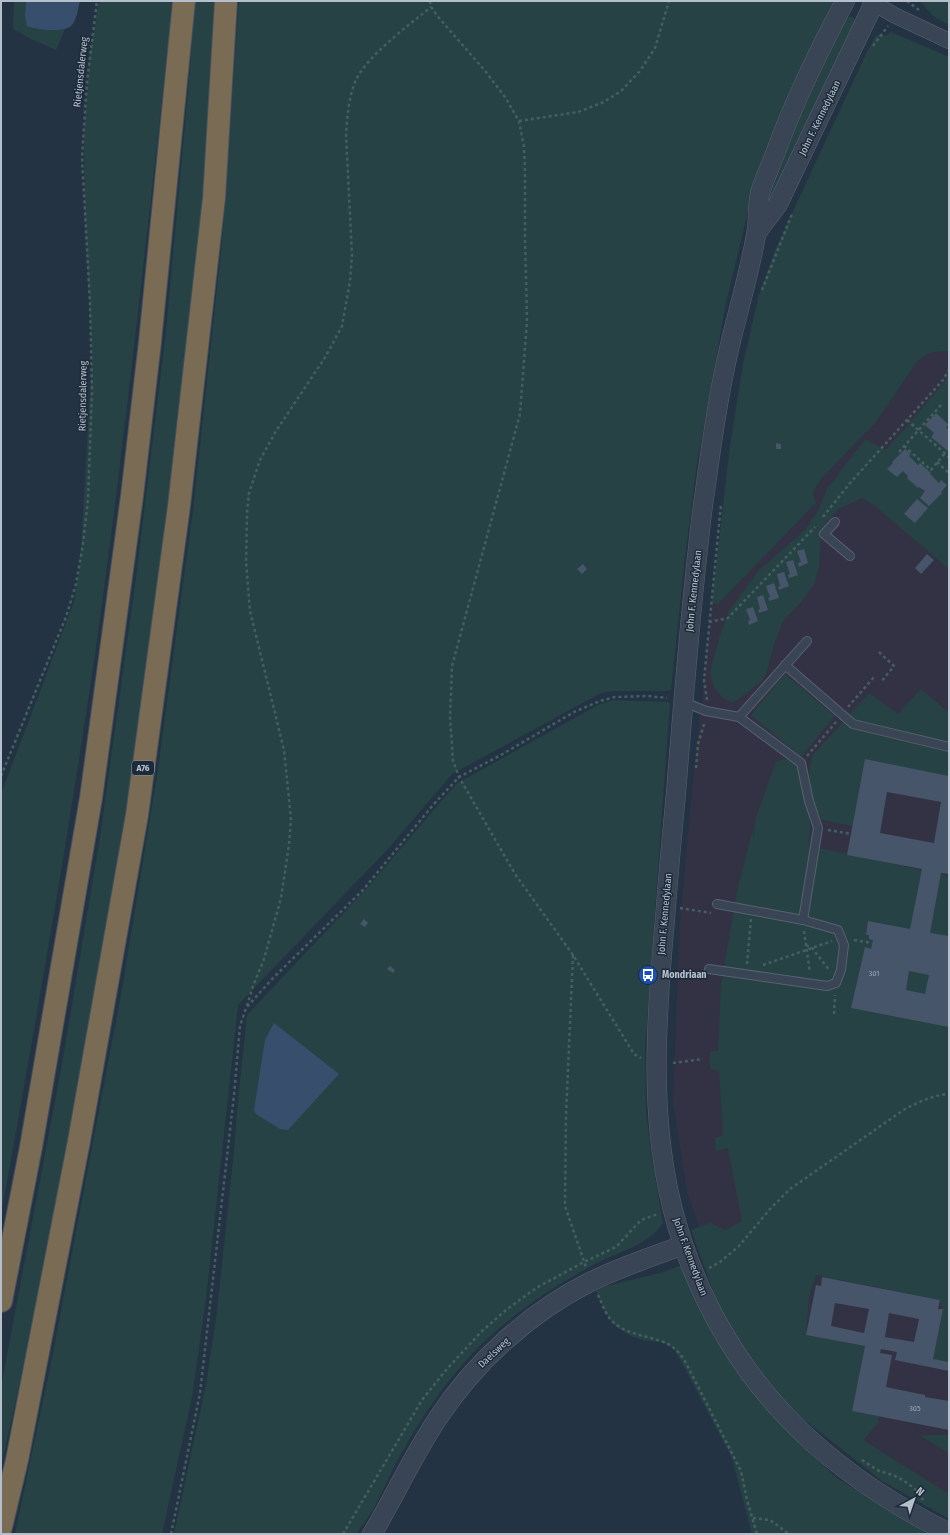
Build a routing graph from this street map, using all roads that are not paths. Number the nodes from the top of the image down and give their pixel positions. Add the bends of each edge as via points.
1 (184, 1) edge
2 (226, 1) edge
3 (845, 1) edge
4 (873, 2) edge
5 (949, 41) edge
6 (757, 232) junction
7 (835, 522) dead end
8 (850, 556) dead end
9 (807, 641) dead end
10 (785, 665) junction
11 (684, 702) junction
12 (739, 717) junction
13 (949, 746) edge
14 (718, 904) dead end
15 (803, 920) junction
16 (709, 969) dead end
17 (683, 1245) junction
18 (1, 1301) edge
19 (1, 1527) edge
20 (949, 1533) edge
21 (372, 1534) edge

1 - 18 highway via 139,435 91,798 31,1147
2 - 19 highway, A76 via 214,198 179,506 137,815 78,1141 17,1460
3 - 6 street, John F. Kennedylaan via 787,120 759,196
4 - 5 street
4 - 6 street, John F. Kennedylaan via 778,204
6 - 11 street, John F. Kennedylaan via 726,364 704,495
7 - 8 lane via 824,534
9 - 10 lane
10 - 12 lane
10 - 13 lane via 853,724
11 - 12 lane via 706,711
11 - 17 street, John F. Kennedylaan via 676,905 659,980 656,1064 657,1106 664,1165
12 - 15 lane via 801,763 818,828
14 - 15 lane
15 - 16 lane via 838,930 844,945 841,970 836,983 827,986 747,972
17 - 20 street, John F. Kennedylaan via 724,1334 742,1364 780,1412 824,1454 868,1487 904,1510
17 - 21 street, Daelsweg via 579,1288 537,1316 493,1352 454,1394 438,1418

